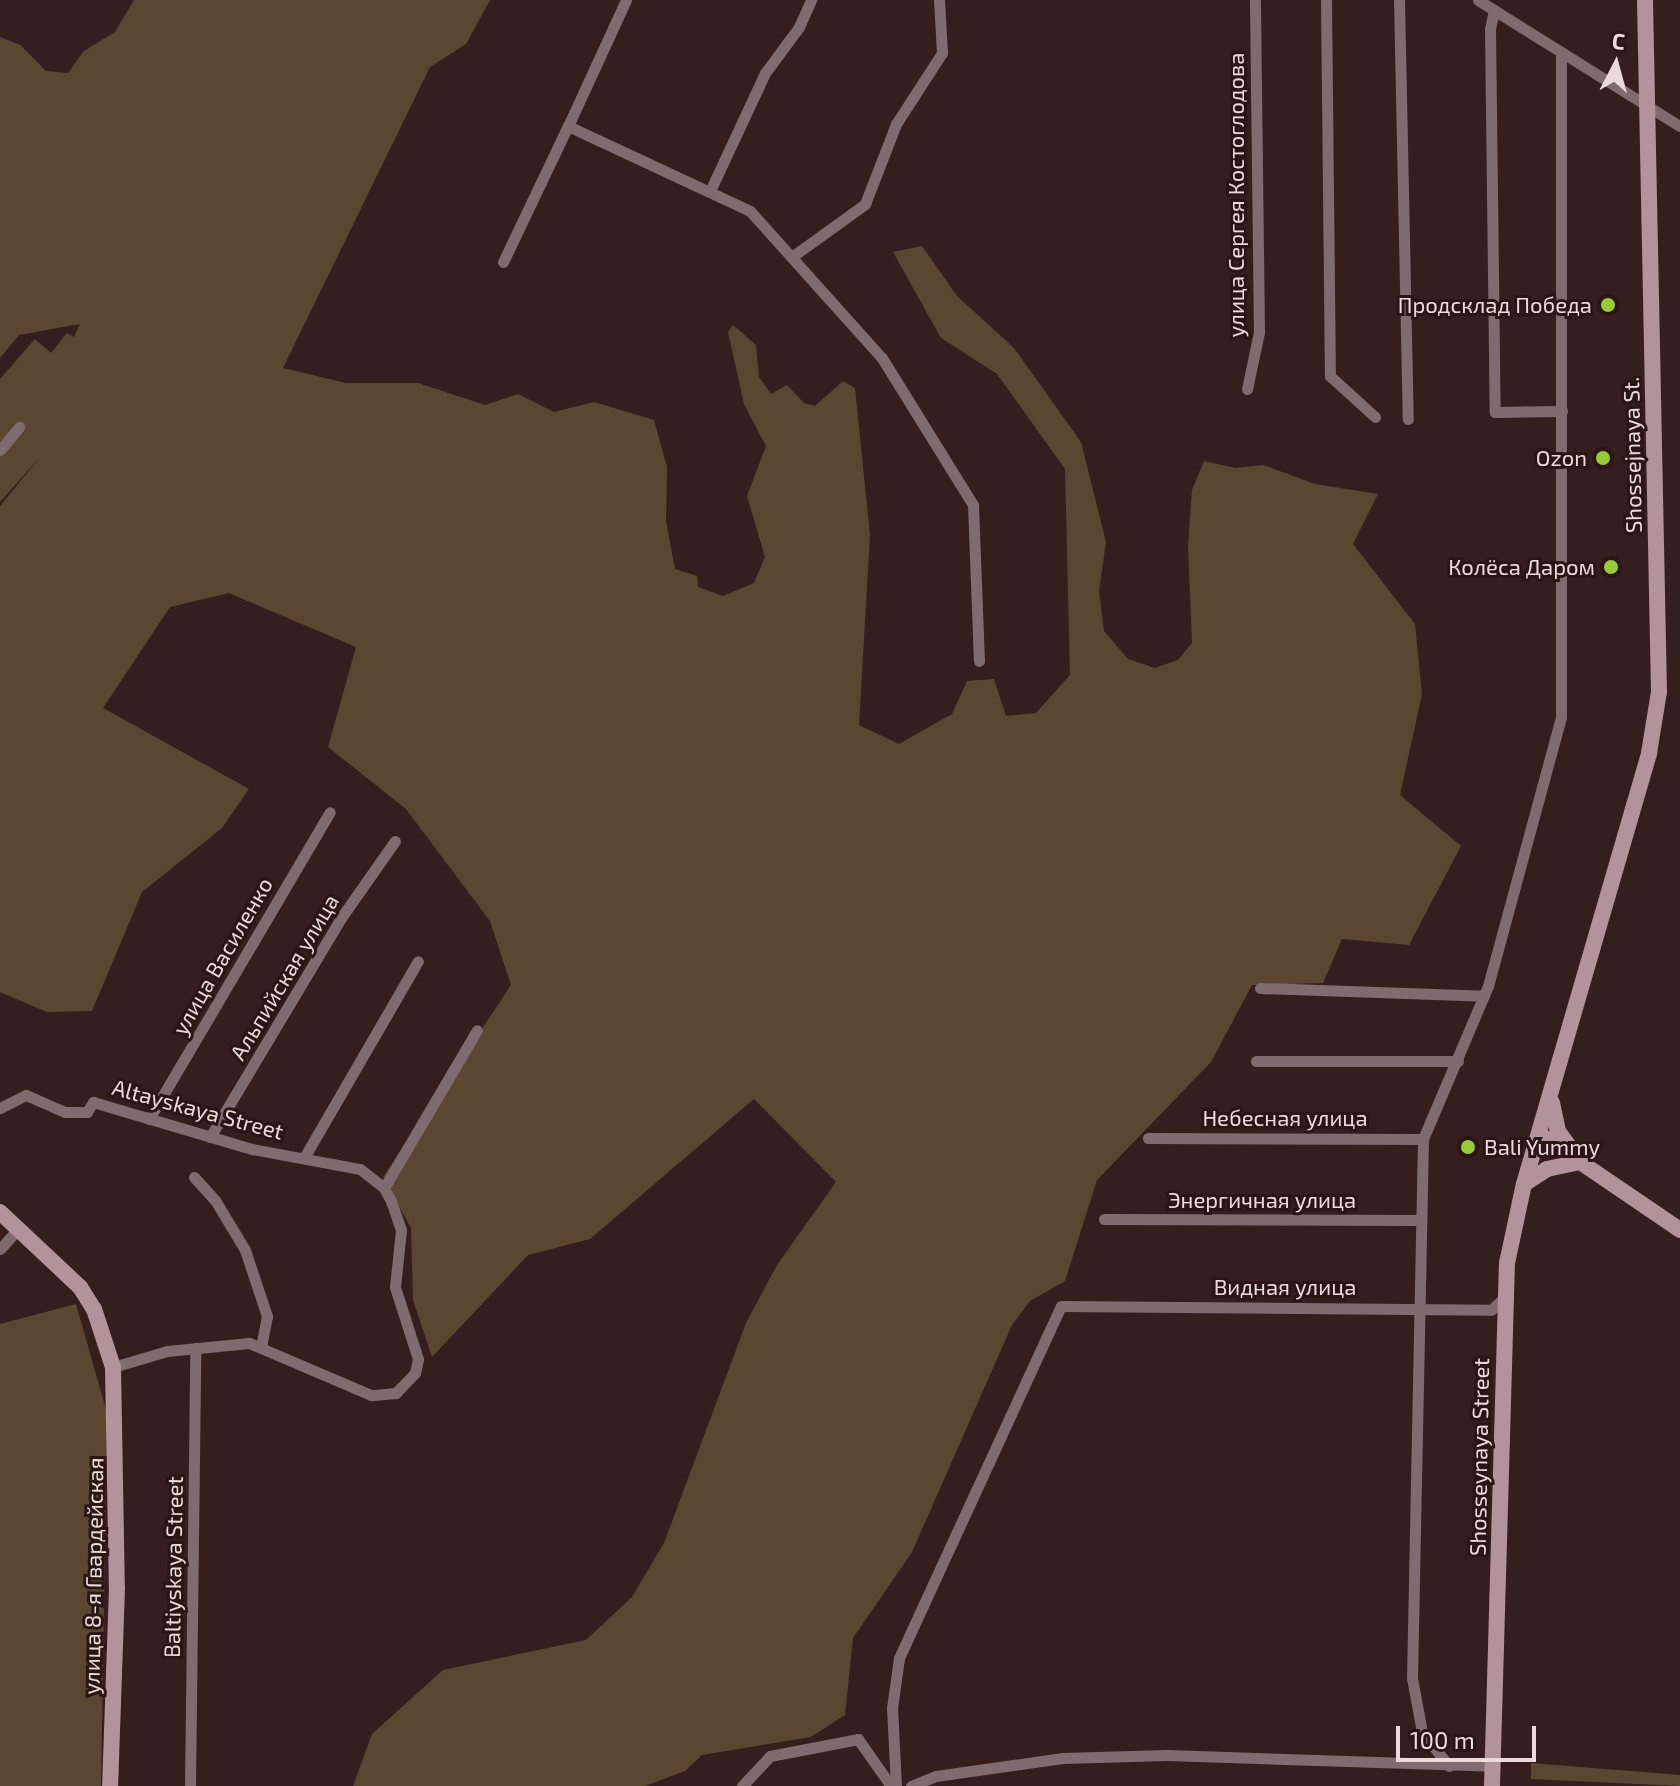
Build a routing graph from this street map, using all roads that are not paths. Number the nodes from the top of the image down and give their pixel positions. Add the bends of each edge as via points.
1 (626, 0) edge
2 (811, 0) edge
3 (939, 0) edge
4 (1255, 0) edge
5 (1326, 0) edge
6 (1399, 0) edge
7 (1478, 0) edge
8 (1645, 0) edge
9 (1494, 10) junction
10 (1561, 54) junction
11 (1647, 102) junction
12 (568, 126) junction
13 (1680, 126) edge
14 (710, 191) junction
15 (793, 256) junction
16 (503, 262) dead end
17 (1247, 389) dead end
18 (1562, 411) junction
19 (1375, 417) dead end
20 (1408, 419) dead end
21 (19, 427) dead end
22 (0, 450) edge
23 (979, 661) dead end
24 (330, 812) dead end
25 (395, 841) dead end
26 (418, 961) dead end
27 (1260, 988) dead end
28 (1484, 996) junction
29 (477, 1030) dead end
30 (1256, 1061) dead end
31 (1458, 1061) junction
32 (1551, 1093) junction
33 (0, 1108) edge
34 (149, 1119) junction
35 (1539, 1134) junction
36 (210, 1137) junction
37 (1148, 1138) dead end
38 (1423, 1139) junction
39 (305, 1156) junction
40 (1581, 1162) junction
41 (194, 1177) dead end
42 (1524, 1184) junction
43 (384, 1188) junction
44 (0, 1212) edge
45 (1104, 1219) dead end
46 (1419, 1220) junction
47 (19, 1228) junction
48 (1680, 1230) edge
49 (0, 1249) edge
50 (1504, 1298) junction
51 (1417, 1308) junction
52 (261, 1346) junction
53 (195, 1348) junction
54 (113, 1367) junction
55 (1449, 1766) junction
56 (1493, 1766) junction
57 (110, 1786) edge
58 (190, 1786) edge
59 (742, 1786) edge
60 (894, 1786) edge
61 (911, 1786) edge
62 (1492, 1786) edge

1 - 12 street
2 - 14 street via 799,27 765,73
3 - 15 street via 942,53 896,124 865,204
4 - 17 street, улица Сергея Костоглодова via 1259,332
5 - 19 street via 1330,376
6 - 20 street
7 - 9 street
8 - 11 street, Shossejnaya St.
9 - 10 street
9 - 18 street via 1490,29 1495,412
10 - 11 street
10 - 18 street
11 - 13 street
11 - 32 street, Shossejnaya St. via 1659,692 1649,753
12 - 14 street
12 - 16 street
14 - 15 street via 750,211
15 - 23 street via 896,376 969,491
18 - 28 street via 1561,717
21 - 22 street
24 - 34 street, улица Василенко
25 - 36 street, Альпийская улица via 341,918
26 - 39 street
27 - 28 street
28 - 31 street
29 - 43 street
30 - 31 street
31 - 38 street
32 - 35 street, Shossejnaya St.
32 - 40 street via 1558,1131
33 - 34 street, Altayskaya Street via 26,1095 65,1112 87,1112 93,1102
34 - 36 street, Altayskaya Street
35 - 40 street
35 - 42 street, Shosseynaya Street
36 - 39 street, Altayskaya Street
37 - 38 street, Небесная улица
38 - 46 street
39 - 43 street, Altayskaya Street via 360,1169
40 - 42 street via 1547,1169
40 - 48 street
41 - 52 street via 245,1250 267,1316
42 - 50 street, Shosseynaya Street
43 - 52 street via 401,1230 395,1287 418,1359 406,1385 384,1396 371,1395 279,1359
44 - 47 street, улица 8-я Гвардейская
45 - 46 street, Энергичная улица
46 - 51 street
47 - 49 street
47 - 54 street, улица 8-я Гвардейская via 80,1287 94,1309
50 - 51 street, Видная улица via 1491,1310
50 - 56 street, Shosseynaya Street
51 - 55 street via 1412,1678 1422,1732
51 - 60 street, Видная улица via 1061,1306 899,1658 892,1708
52 - 53 street
53 - 54 street
53 - 58 street, Baltiyskaya Street
54 - 57 street, улица 8-я Гвардейская via 117,1588
55 - 56 street
55 - 61 street via 1167,1755 1063,1758 936,1776
56 - 62 street, Shosseynaya Street
59 - 60 street via 770,1756 858,1739

